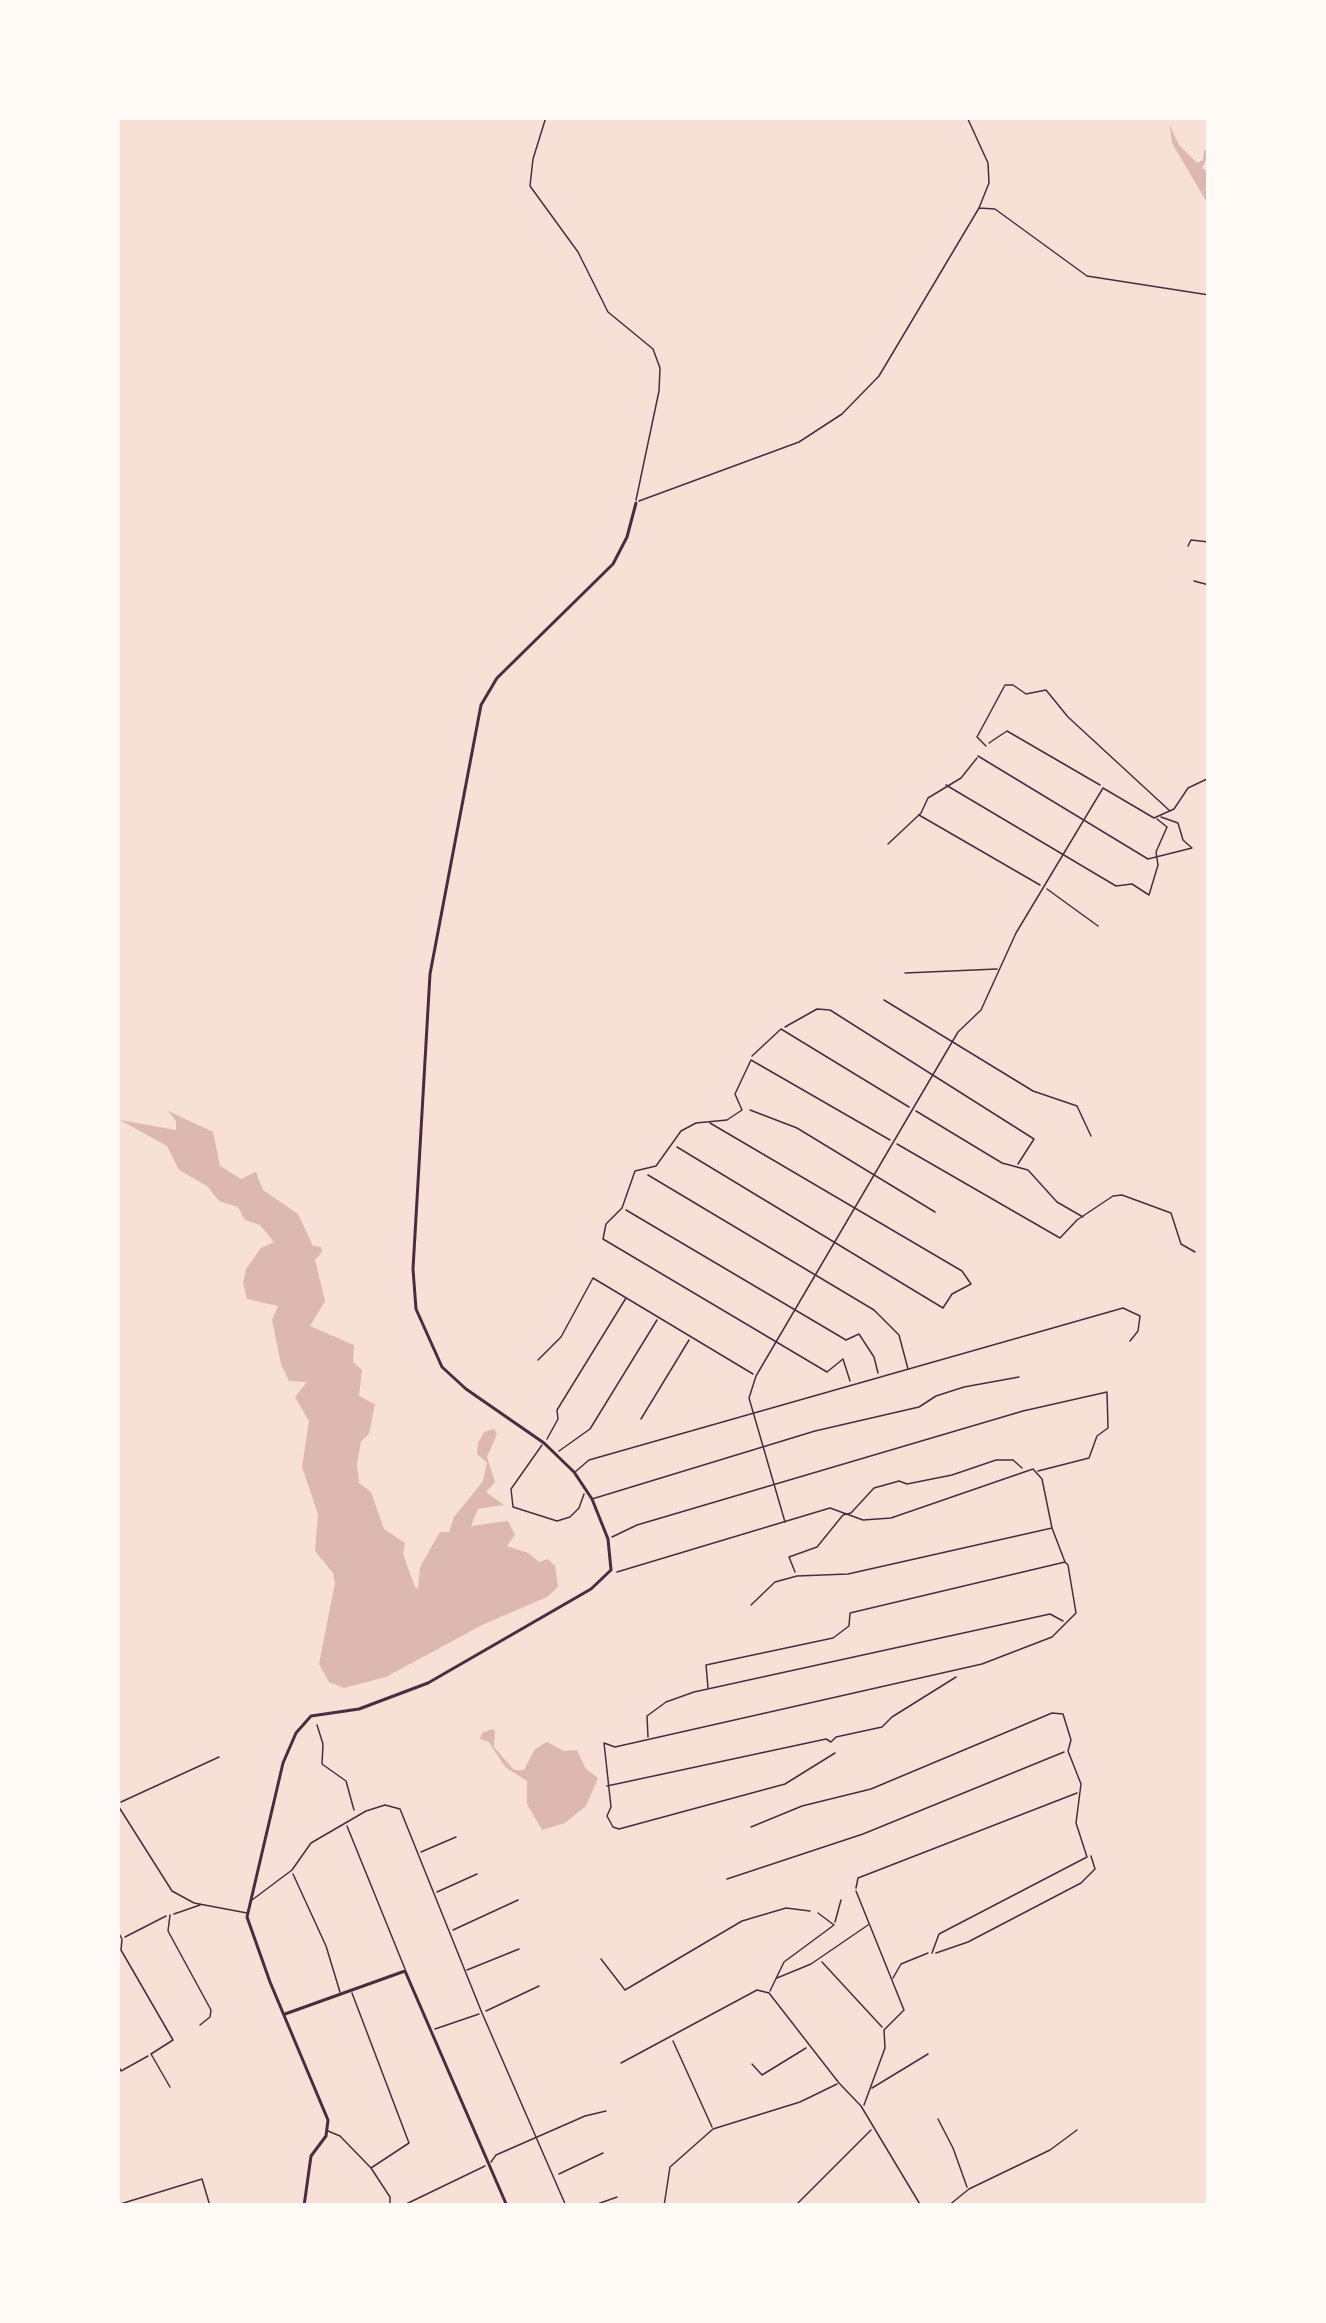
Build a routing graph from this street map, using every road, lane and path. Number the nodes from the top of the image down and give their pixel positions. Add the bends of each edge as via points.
1 (546, 117) edge
2 (967, 117) edge
3 (979, 208) junction
4 (1209, 295) edge
5 (636, 503) junction
6 (1209, 542) edge
7 (1188, 546) dead end
8 (1194, 581) dead end
9 (1209, 585) edge
10 (986, 746) junction
11 (978, 756) junction
12 (1209, 778) edge
13 (946, 785) junction
14 (1103, 788) junction
15 (1170, 811) junction
16 (919, 814) junction
17 (1161, 817) junction
18 (1154, 818) junction
19 (1083, 822) junction
20 (888, 844) dead end
21 (1063, 855) junction
22 (1155, 859) junction
23 (1044, 888) junction
24 (1098, 926) dead end
25 (1000, 970) junction
26 (905, 973) dead end
27 (884, 1000) dead end
28 (781, 1029) junction
29 (954, 1043) junction
30 (751, 1060) junction
31 (932, 1077) junction
32 (913, 1109) junction
33 (750, 1111) dead end
34 (710, 1123) junction
35 (1091, 1136) dead end
36 (893, 1142) junction
37 (674, 1145) junction
38 (1017, 1166) junction
39 (648, 1171) junction
40 (874, 1175) junction
41 (622, 1208) junction
42 (854, 1209) junction
43 (935, 1212) dead end
44 (1084, 1216) junction
45 (834, 1242) junction
46 (1195, 1252) dead end
47 (814, 1275) junction
48 (626, 1298) junction
49 (795, 1309) junction
50 (658, 1317) junction
51 (691, 1337) junction
52 (1130, 1341) dead end
53 (776, 1342) junction
54 (538, 1360) dead end
55 (908, 1369) junction
56 (756, 1376) junction
57 (879, 1377) junction
58 (1019, 1377) dead end
59 (851, 1385) junction
60 (754, 1414) junction
61 (641, 1419) dead end
62 (544, 1443) junction
63 (764, 1448) junction
64 (556, 1453) junction
65 (1038, 1471) junction
66 (574, 1472) junction
67 (1021, 1472) junction
68 (775, 1484) junction
69 (585, 1487) junction
70 (592, 1499) junction
71 (851, 1513) junction
72 (785, 1522) junction
73 (1052, 1528) junction
74 (608, 1540) junction
75 (1065, 1562) junction
76 (617, 1572) dead end
77 (796, 1576) junction
78 (751, 1605) dead end
79 (1065, 1625) junction
80 (956, 1673) junction
81 (708, 1688) junction
82 (311, 1716) junction
83 (648, 1737) junction
84 (1068, 1750) junction
85 (835, 1753) dead end
86 (219, 1757) dead end
87 (607, 1786) junction
88 (1080, 1791) junction
89 (117, 1804) edge
90 (346, 1822) junction
91 (751, 1827) dead end
92 (456, 1837) dead end
93 (418, 1853) junction
94 (1088, 1854) junction
95 (292, 1870) junction
96 (477, 1874) dead end
97 (727, 1879) dead end
98 (434, 1894) junction
99 (518, 1900) dead end
100 (841, 1900) dead end
101 (249, 1903) junction
102 (200, 1905) junction
103 (247, 1913) junction
104 (818, 1913) joint
105 (170, 1915) junction
106 (870, 1924) junction
107 (834, 1925) junction
108 (117, 1930) edge
109 (449, 1931) junction
110 (122, 1939) junction
111 (519, 1949) dead end
112 (932, 1953) junction
113 (602, 1959) dead end
114 (819, 1959) junction
115 (467, 1970) junction
116 (405, 1971) junction
117 (893, 1978) junction
118 (773, 1979) junction
119 (538, 1986) dead end
120 (350, 1989) junction
121 (340, 1992) junction
122 (770, 1993) junction
123 (482, 2013) junction
124 (284, 2014) junction
125 (200, 2025) dead end
126 (884, 2030) junction
127 (431, 2031) junction
128 (672, 2038) junction
129 (810, 2046) junction
130 (152, 2054) junction
131 (928, 2054) dead end
132 (117, 2063) edge
133 (621, 2063) dead end
134 (752, 2064) dead end
135 (838, 2084) junction
136 (170, 2087) dead end
137 (868, 2090) junction
138 (862, 2108) junction
139 (606, 2111) dead end
140 (938, 2120) dead end
141 (713, 2128) junction
142 (874, 2128) junction
143 (1077, 2130) dead end
144 (328, 2131) junction
145 (540, 2138) junction
146 (604, 2153) dead end
147 (490, 2164) junction
148 (371, 2168) junction
149 (555, 2176) junction
150 (967, 2190) junction
151 (617, 2198) dead end
152 (117, 2205) edge
153 (210, 2206) edge
154 (304, 2206) edge
155 (390, 2206) edge
156 (402, 2206) edge
157 (507, 2206) edge
158 (566, 2206) edge
159 (592, 2206) edge
160 (664, 2206) edge
161 (795, 2206) edge
162 (921, 2206) edge
163 (948, 2206) edge

1 - 5 street via 530,177 535,196 578,252 608,312 652,349 660,368
2 - 3 street via 989,169
3 - 4 street via 994,209 1088,277
3 - 5 street via 880,376 842,414 799,442
5 - 62 street via 613,564 497,678 481,705 428,996 416,1309 454,1379
6 - 7 street
8 - 9 street
10 - 11 street
10 - 14 street via 1007,730
10 - 15 street via 977,737 1005,685 1026,694 1046,690
11 - 13 street
11 - 19 street
12 - 15 street
13 - 16 street
13 - 21 street
14 - 18 street
14 - 19 street
15 - 17 street
16 - 20 street
16 - 23 street
17 - 18 street
17 - 22 street via 1178,824 1192,848
18 - 22 street via 1167,827
19 - 21 street
19 - 22 street
21 - 22 street via 1149,895
21 - 23 street
23 - 24 street
23 - 25 street
25 - 26 street
25 - 29 street
27 - 29 street
28 - 30 street
28 - 31 street via 830,1010
28 - 32 street
29 - 31 street
29 - 35 street via 1033,1091 1077,1106
30 - 34 street via 735,1094 742,1110
30 - 36 street
31 - 32 street
31 - 38 street via 1034,1139
32 - 36 street
32 - 38 street
33 - 40 street via 783,1121
34 - 37 street via 681,1131
34 - 42 street
36 - 40 street
36 - 44 street via 1060,1238
37 - 39 street
37 - 45 street
38 - 44 street
39 - 41 street via 635,1171
39 - 47 street
40 - 42 street
40 - 43 street
41 - 49 street
41 - 53 street via 603,1239
42 - 45 street
42 - 45 street via 962,1271 971,1284 943,1308
44 - 46 street via 1122,1195 1171,1213 1180,1244
45 - 47 street
47 - 49 street
47 - 55 street via 896,1328
48 - 50 street
48 - 54 street via 593,1278
48 - 62 street
49 - 53 street
49 - 57 street via 846,1340 859,1334
50 - 51 street
50 - 64 street via 590,1430
51 - 56 street
51 - 61 street
52 - 55 street via 1140,1316 1124,1308
53 - 56 street
53 - 59 street via 827,1372 843,1359
55 - 57 street
56 - 60 street via 749,1390
57 - 59 street
58 - 63 street
59 - 60 street
60 - 63 street
60 - 66 street via 589,1460
62 - 64 street
62 - 69 street via 512,1485 513,1508 557,1521 581,1505
63 - 68 street
63 - 70 street
64 - 66 street
65 - 67 street
65 - 68 street via 1089,1458 1108,1428 1107,1391
65 - 73 street
66 - 69 street
67 - 71 street via 891,1518
67 - 71 street via 1018,1462 996,1460 899,1481 874,1489
68 - 72 street
68 - 74 street
69 - 70 street
70 - 74 street
71 - 72 street via 830,1508
71 - 77 street via 817,1547 789,1557
72 - 76 street
73 - 75 street
73 - 77 street via 848,1574
74 - 82 street via 612,1562 604,1580 398,1696
75 - 79 street via 1077,1606
75 - 81 street via 850,1613 849,1626 833,1638 706,1665
77 - 78 street via 775,1582
79 - 80 street
79 - 81 street via 1050,1614
80 - 83 street
80 - 87 street via 882,1727
81 - 83 street via 647,1716
82 - 90 path via 322,1764 352,1791
82 - 101 street via 283,1763
83 - 87 street via 604,1743
84 - 88 street
84 - 91 street via 1058,1711 871,1789
84 - 97 street via 863,1834
85 - 87 street via 785,1784 619,1829 608,1816
86 - 89 street
88 - 94 street via 1076,1823
88 - 106 street via 859,1878
89 - 102 street via 162,1880
90 - 93 street via 396,1805
90 - 95 street via 311,1844
90 - 116 street
92 - 93 street
93 - 98 street
94 - 112 street via 939,1934
94 - 112 street via 1096,1864 1081,1882
95 - 101 street
95 - 121 street
96 - 98 street
98 - 109 street
99 - 109 street
100 - 107 street
101 - 103 street
102 - 103 street
102 - 105 street
103 - 124 street
104 - 107 street
104 - 113 path via 786,1908 742,1921 626,1990
105 - 110 street
105 - 125 street via 168,1931 211,2010
106 - 114 street
106 - 117 street
107 - 118 street via 801,1946
108 - 110 street
109 - 115 street
110 - 130 street via 173,2040
111 - 115 street
112 - 117 street via 901,1964
114 - 118 street
114 - 126 street
115 - 123 street
116 - 120 street
116 - 127 street
117 - 126 street via 904,2010
118 - 122 street
119 - 123 street
120 - 121 street
120 - 148 street via 409,2144
121 - 124 street
122 - 128 street via 757,1990
122 - 129 street
123 - 127 street
123 - 145 street
124 - 144 street
126 - 137 street
127 - 147 street
128 - 133 street
128 - 141 street
129 - 134 street via 762,2075
129 - 135 street
130 - 132 street via 121,2071
130 - 136 street
131 - 137 street
135 - 138 street
135 - 141 street
137 - 138 street
138 - 142 street
139 - 145 street
140 - 150 street
141 - 160 street via 670,2167
142 - 161 street
142 - 162 street
143 - 150 street
144 - 148 street
144 - 154 street via 311,2156
145 - 147 street
145 - 149 street
146 - 149 street
147 - 156 street
147 - 157 street
148 - 155 street
149 - 158 street
150 - 163 street
151 - 159 street
152 - 153 street via 202,2179

